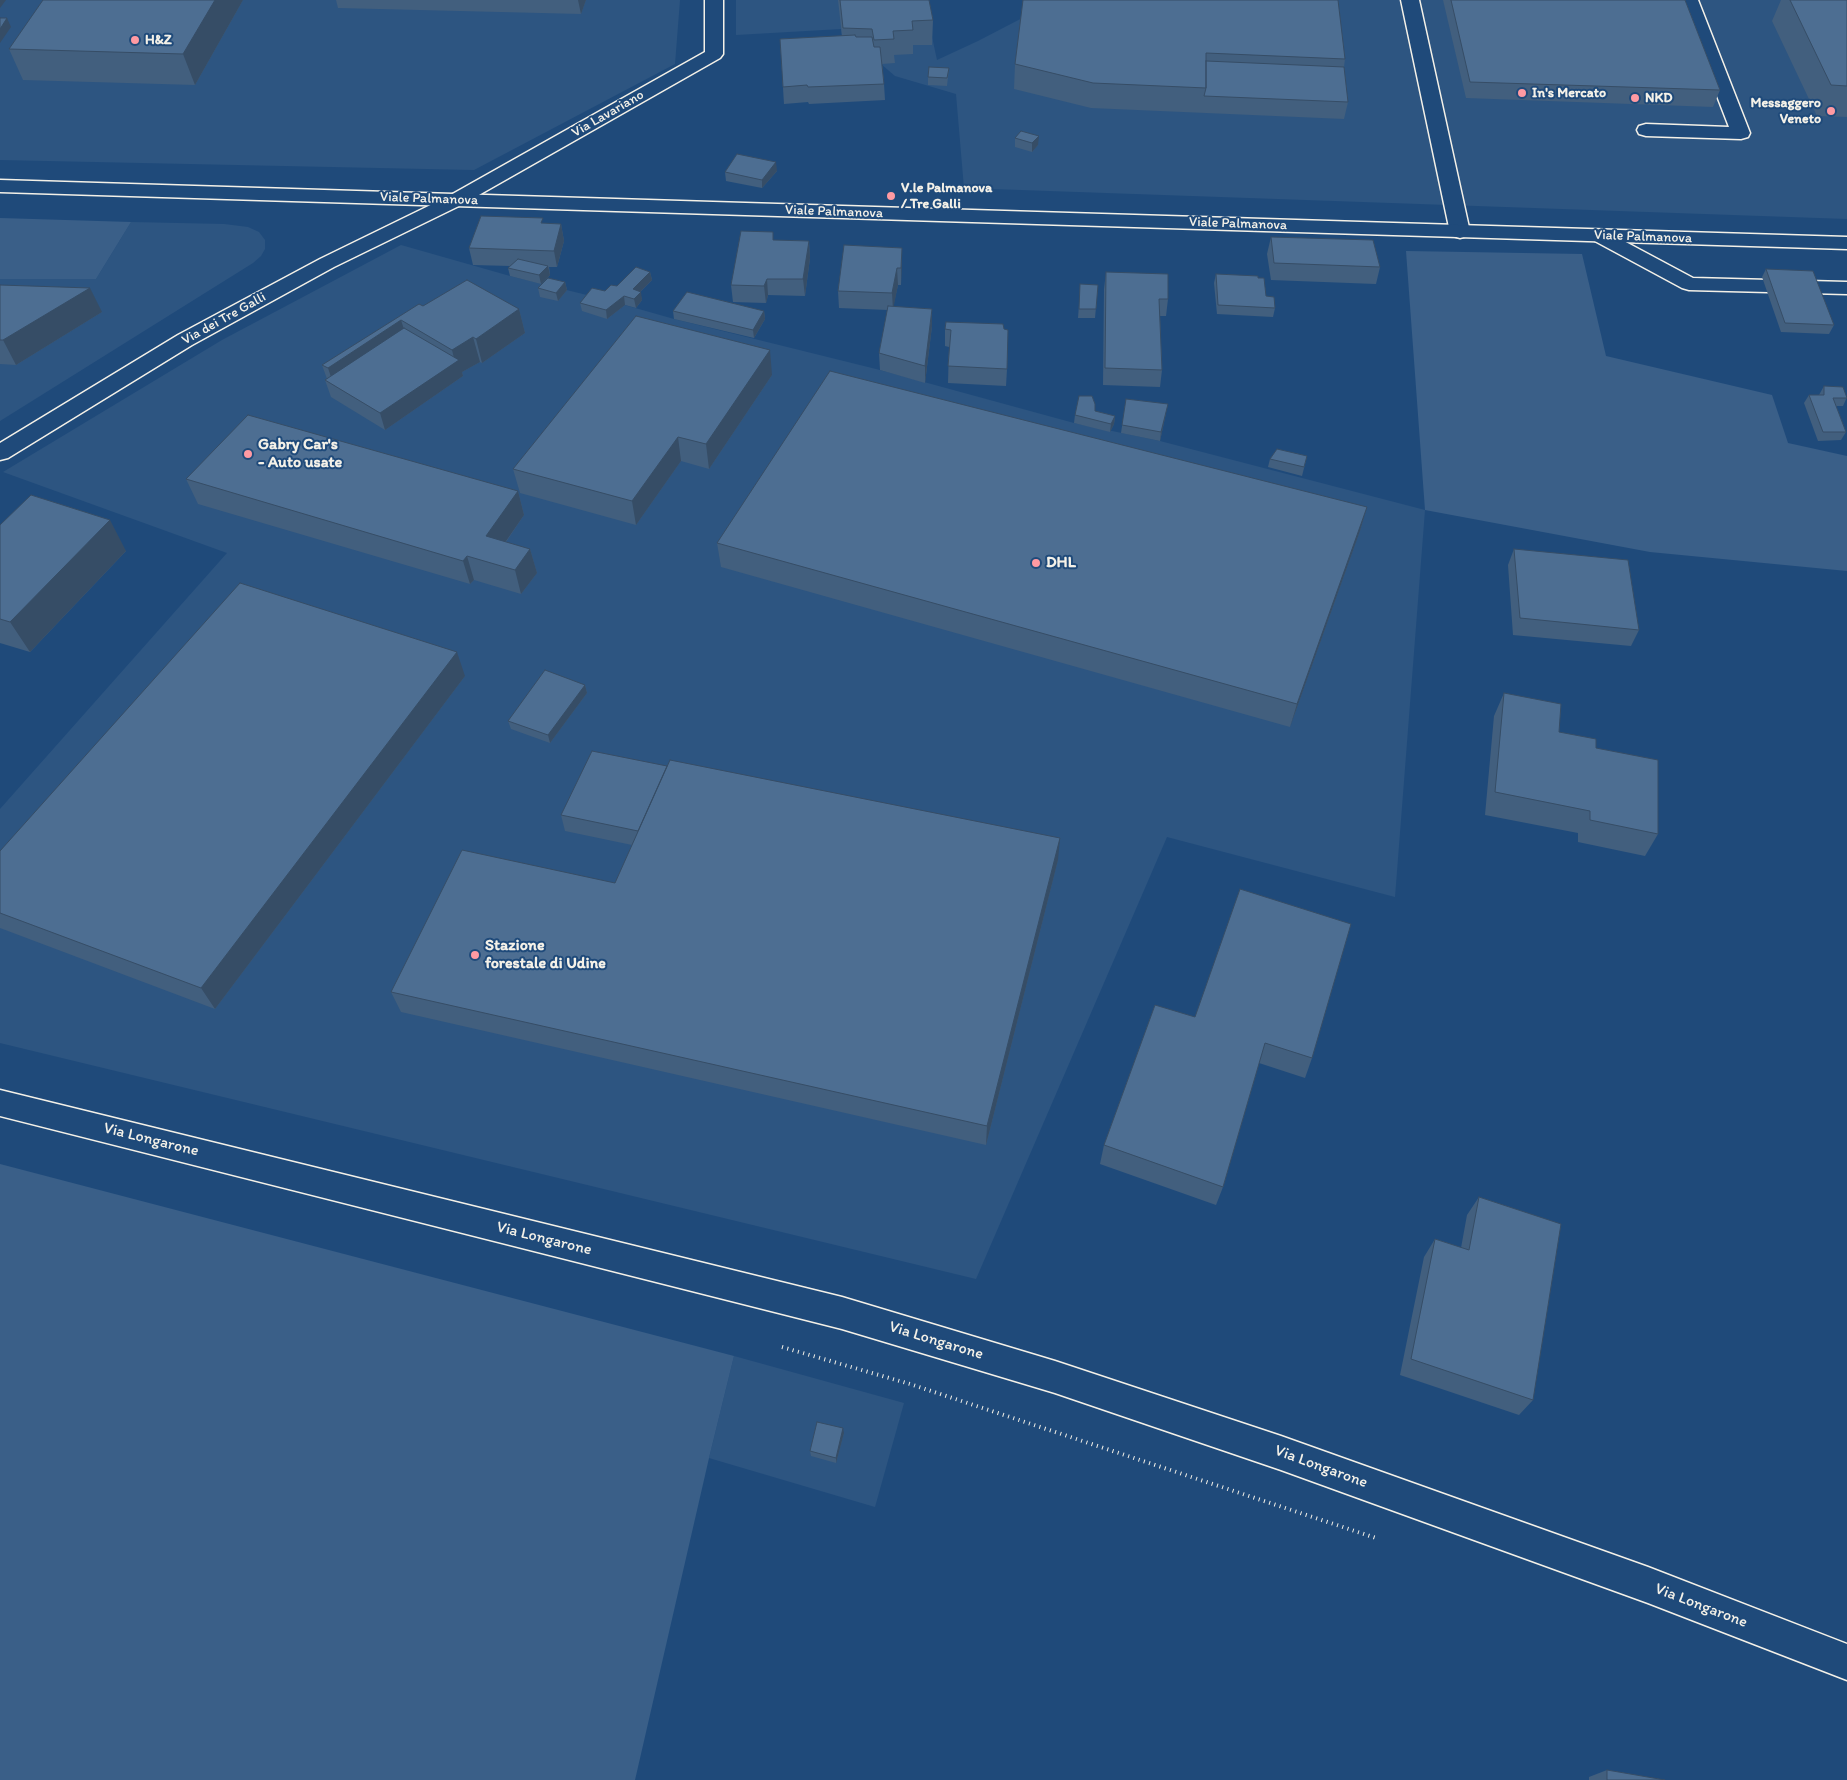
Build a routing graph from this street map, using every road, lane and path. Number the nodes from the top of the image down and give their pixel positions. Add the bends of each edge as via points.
1 (714, 0) edge
2 (1410, 0) edge
3 (1689, 0) edge
4 (1646, 130) dead end
5 (0, 186) edge
6 (456, 200) junction
7 (1460, 232) junction
8 (1600, 236) junction
9 (1847, 244) edge
10 (1847, 288) edge
11 (0, 453) edge
12 (0, 1102) edge
13 (781, 1347) dead end
14 (1378, 1539) dead end
15 (1847, 1662) edge

1 - 6 street, Via Lavariano via 714,54
2 - 7 street
3 - 4 street via 1741,133
5 - 6 street, Viale Palmanova
6 - 7 street, Viale Palmanova
6 - 11 street, Via dei Tre Galli via 327,263 185,340
7 - 8 street, Viale Palmanova
8 - 9 street, Viale Palmanova
8 - 10 street via 1689,284
12 - 15 street, Via Longarone via 842,1313 1055,1377 1309,1463 1648,1585
13 - 14 path via 948,1396

